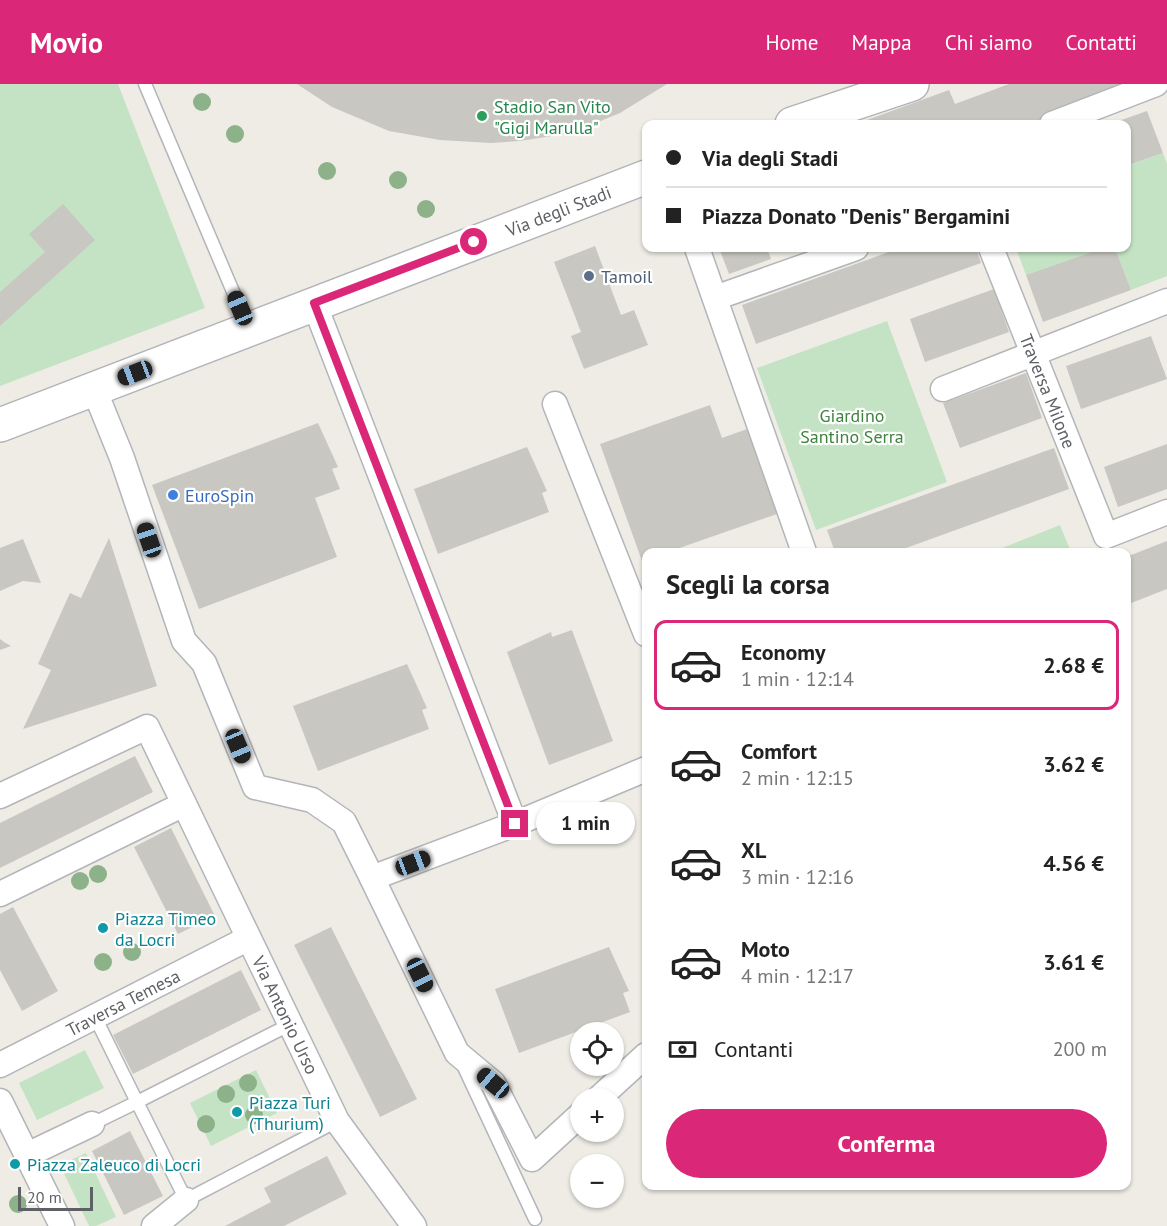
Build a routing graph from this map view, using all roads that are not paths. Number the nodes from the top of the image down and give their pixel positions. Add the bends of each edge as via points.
1 (145, 84) edge
2 (854, 84) edge
3 (912, 84) edge
4 (1156, 84) edge
5 (786, 120) edge
6 (804, 120) edge
7 (1062, 120) edge
8 (642, 179) edge
9 (698, 252) edge
10 (831, 252) edge
11 (993, 252) edge
12 (800, 257) edge
13 (715, 298) junction
14 (1167, 301) edge
15 (314, 303) junction
16 (248, 328) junction
17 (1034, 354) junction
18 (94, 388) junction
19 (943, 388) dead end
20 (555, 404) dead end
21 (0, 425) edge
22 (1167, 512) edge
23 (803, 548) edge
24 (642, 624) edge
25 (642, 771) edge
26 (0, 796) edge
27 (184, 804) junction
28 (515, 824) junction
29 (372, 878) junction
30 (0, 894) edge
31 (248, 939) junction
32 (95, 1017) junction
33 (289, 1025) junction
34 (458, 1053) junction
35 (642, 1059) edge
36 (0, 1065) edge
37 (610, 1088) edge
38 (0, 1101) edge
39 (136, 1102) junction
40 (337, 1121) junction
41 (92, 1124) joint
42 (570, 1124) edge
43 (27, 1155) junction
44 (186, 1200) junction
45 (408, 1217) edge
46 (535, 1219) dead end
47 (62, 1226) edge
48 (154, 1226) edge

1 - 16 lane
2 - 5 street
3 - 6 street
4 - 7 street
8 - 15 street, Via degli Stadi
9 - 13 street
10 - 12 street
11 - 17 street, Traversa Milone
12 - 13 street
13 - 23 street
14 - 17 street
15 - 16 street, Via degli Stadi
15 - 28 street
16 - 18 street, Via degli Stadi
17 - 19 street
17 - 22 street, Traversa Milone via 1106,536
18 - 21 street, Via degli Stadi
18 - 29 street via 184,641 204,663 255,787 312,800 345,822
20 - 24 street
25 - 28 street
26 - 27 street, Via Antonio Urso via 147,727
27 - 30 street
27 - 31 street, Via Antonio Urso
28 - 29 street
29 - 34 street
31 - 32 street, Traversa Temesa
31 - 33 street, Via Antonio Urso
32 - 36 street, Traversa Temesa
32 - 39 lane
33 - 39 lane
33 - 40 street, Via Antonio Urso
34 - 42 street via 493,1083 532,1159
34 - 46 lane
35 - 37 street
38 - 43 street
39 - 41 lane
39 - 44 lane
40 - 44 lane
40 - 45 street, Via Antonio Urso
41 - 43 street
43 - 47 street
44 - 48 street

